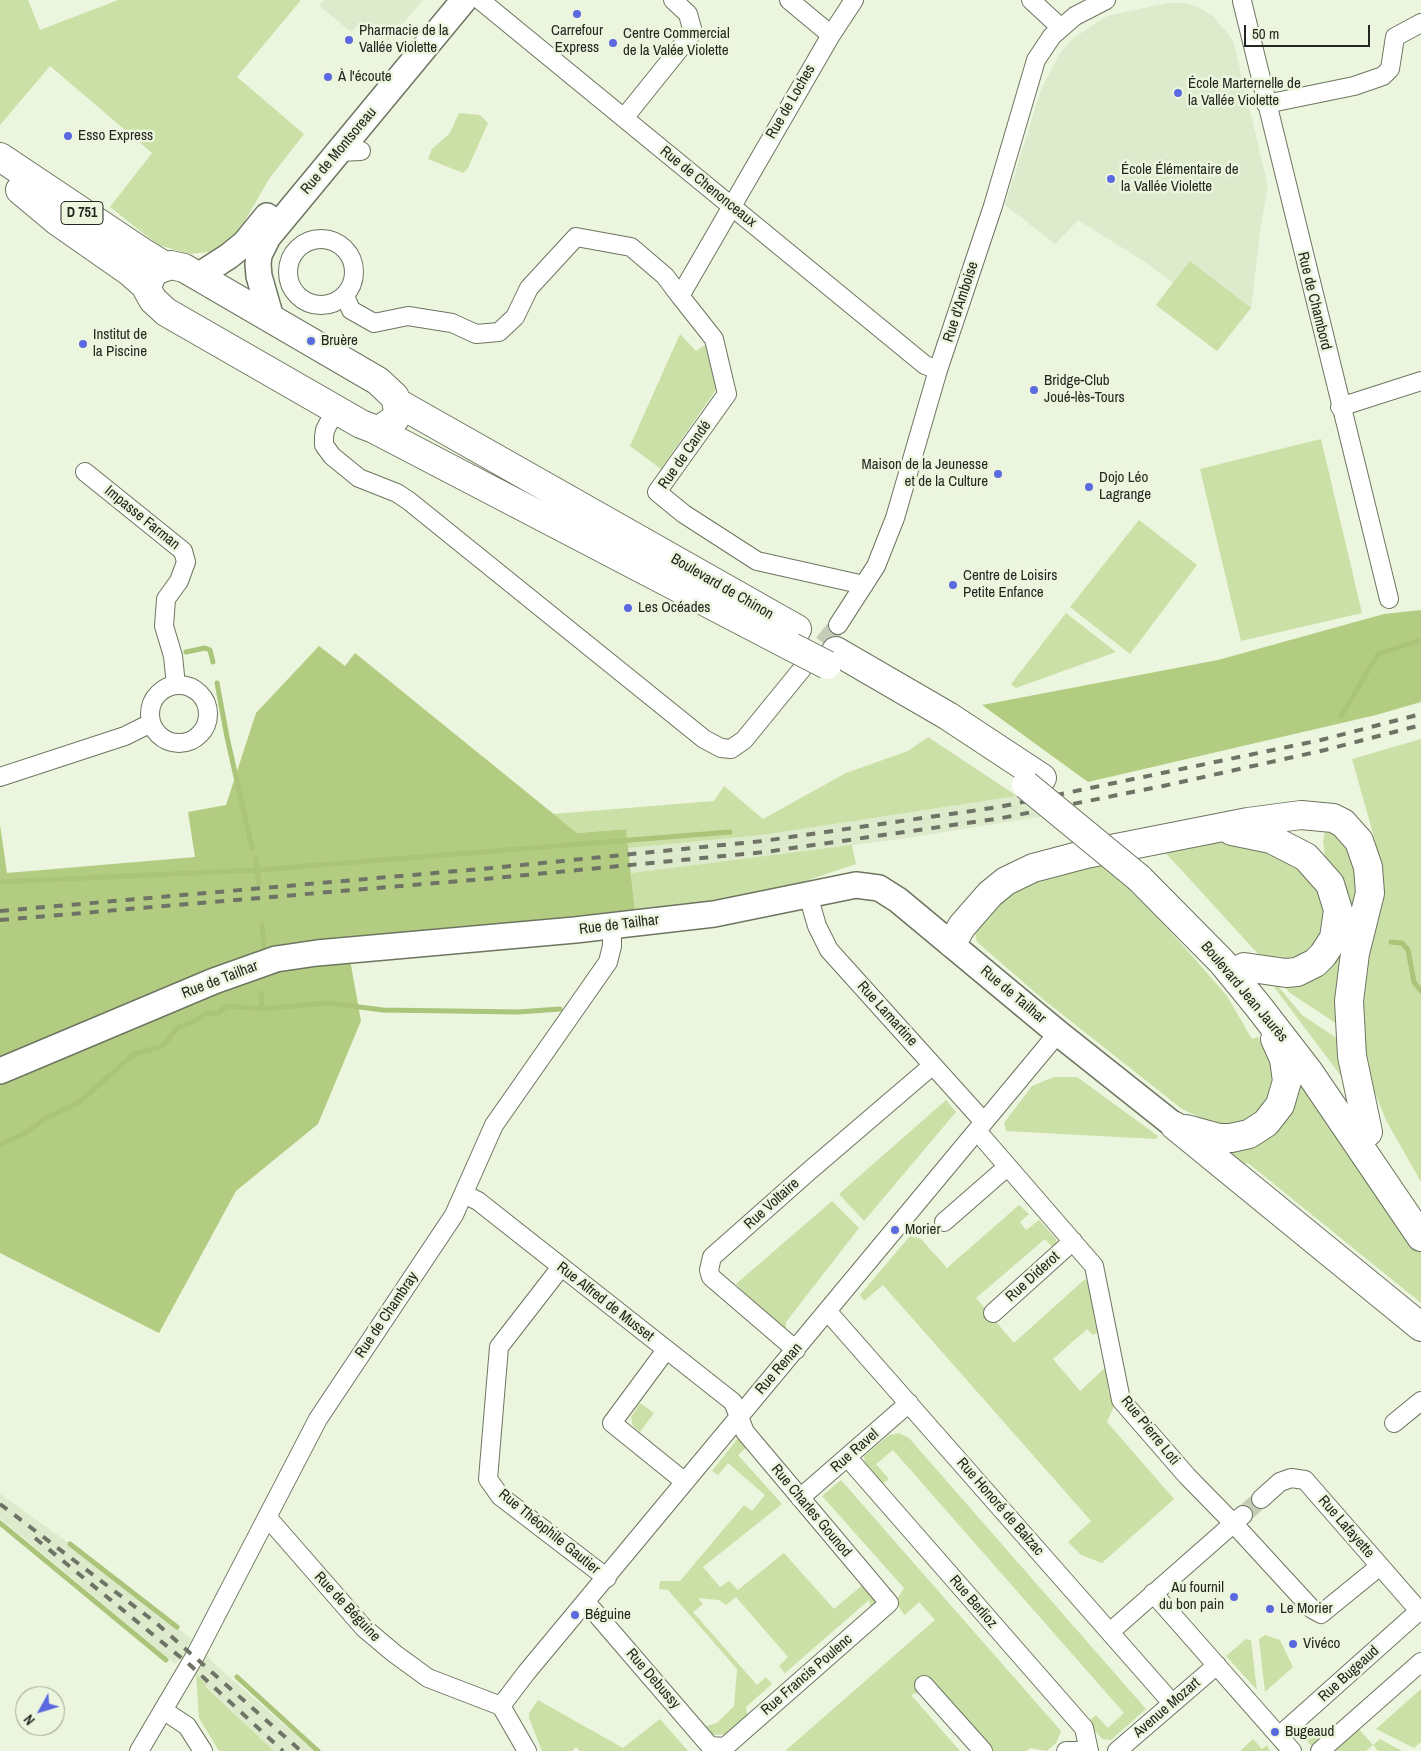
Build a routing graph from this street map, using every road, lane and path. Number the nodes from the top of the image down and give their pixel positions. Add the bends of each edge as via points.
1 (444, 0) edge
2 (464, 0) edge
3 (480, 0) edge
4 (673, 0) edge
5 (789, 0) edge
6 (854, 0) edge
7 (1031, 0) edge
8 (1106, 0) edge
9 (1238, 0) edge
10 (1421, 23) edge
11 (1061, 28) junction
12 (831, 35) junction
13 (1266, 104) junction
14 (624, 118) junction
15 (0, 157) edge
16 (0, 175) edge
17 (731, 206) junction
18 (165, 266) junction
19 (198, 276) junction
20 (148, 288) junction
21 (345, 296) dead end
22 (680, 296) junction
23 (271, 318) junction
24 (938, 370) junction
25 (1421, 381) edge
26 (398, 403) junction
27 (1340, 407) junction
28 (336, 409) junction
29 (374, 429) junction
30 (85, 472) dead end
31 (864, 585) junction
32 (1389, 599) dead end
33 (816, 648) junction
34 (176, 685) junction
35 (151, 723) junction
36 (0, 777) edge
37 (1034, 781) joint
38 (1322, 818) junction
39 (1216, 829) junction
40 (1316, 866) junction
41 (1145, 874) junction
42 (808, 895) junction
43 (612, 925) junction
44 (952, 943) junction
45 (1244, 967) junction
46 (1258, 1006) junction
47 (1058, 1033) junction
48 (933, 1065) junction
49 (0, 1071) edge
50 (1175, 1126) junction
51 (980, 1127) junction
52 (1368, 1132) junction
53 (1007, 1167) junction
54 (464, 1194) junction
55 (1421, 1211) edge
56 (944, 1222) dead end
57 (1421, 1237) edge
58 (1073, 1241) junction
59 (561, 1267) junction
60 (828, 1312) junction
61 (993, 1313) dead end
62 (1421, 1327) edge
63 (666, 1350) junction
64 (796, 1350) junction
65 (1421, 1401) edge
66 (909, 1404) junction
67 (739, 1416) junction
68 (1394, 1423) dead end
69 (848, 1458) junction
70 (685, 1482) junction
71 (800, 1498) junction
72 (1261, 1499) tunnel mouth
73 (268, 1518) junction
74 (1238, 1519) junction
75 (1380, 1566) junction
76 (607, 1578) junction
77 (1153, 1594) junction
78 (586, 1602) junction
79 (889, 1603) joint
80 (1420, 1612) edge
81 (1110, 1632) junction
82 (1421, 1662) edge
83 (1217, 1665) junction
84 (924, 1685) dead end
85 (1172, 1704) junction
86 (502, 1706) junction
87 (163, 1710) junction
88 (1279, 1736) junction
89 (725, 1747) joint
90 (139, 1751) edge
91 (203, 1751) edge
92 (527, 1751) edge
93 (983, 1751) edge
94 (1066, 1751) edge
95 (1081, 1751) edge
96 (1089, 1751) edge
97 (1117, 1751) edge
98 (1292, 1751) edge
99 (1320, 1751) edge

1 - 19 street, Rue de Montsoreau via 245,242
2 - 23 street, Rue de Montsoreau via 350,152 276,226 259,255 259,276
3 - 14 street, Rue de Chenonceaux
4 - 14 street via 688,14 693,32
5 - 12 street
6 - 12 street, Rue de Loches
7 - 11 street
8 - 11 street, Rue d'Amboise via 1090,6
9 - 13 street, Rue de Chambord
10 - 13 street via 1395,37 1390,69 1383,76 1354,86
11 - 24 street, Rue d'Amboise via 1044,47 1031,72 993,206
12 - 17 street, Rue de Loches
13 - 27 street, Rue de Chambord
14 - 17 street, Rue de Chenonceaux
15 - 18 main road, D 751
16 - 20 main road, D 751
17 - 22 street, Rue de Loches
17 - 24 street, Rue de Chenonceaux via 925,365
18 - 19 main road, Boulevard de Chinon via 184,268
18 - 20 main road via 151,275
19 - 23 main road, Boulevard de Chinon
20 - 28 main road, Boulevard de Chinon via 153,300 166,312
21 - 22 street via 351,310 374,323 408,316 452,323 476,334 499,332 515,317 529,288 576,237 631,247 665,276
22 - 31 street, Rue de Candé via 714,339 727,394 657,492 684,514 757,561
23 - 26 main road, Boulevard de Chinon via 378,381
24 - 31 street, Rue d'Amboise via 895,518 876,566
25 - 27 street
26 - 29 main road via 392,423
26 - 33 main road, Boulevard de Chinon
27 - 32 street, Rue de Chambord
28 - 29 main road, Boulevard de Chinon
28 - 33 street via 324,437 324,444 332,456 359,478 397,492 409,501 704,739 721,748 731,748 744,740
29 - 33 main road, Boulevard de Chinon
30 - 34 street, Impasse Farman via 182,551 186,562 179,581 166,599 164,626 173,656
31 - 33 street, Rue d'Amboise
33 - 37 main road, Boulevard de Chinon via 932,724
34 - 35 street via 160,691 154,698
34 - 35 street via 186,686 203,697 208,716 206,726 192,740 182,743 163,739
35 - 36 street via 125,736
37 - 41 main road, Boulevard Jean Jaurès, bridge
38 - 39 main road via 1276,818
38 - 40 main road via 1316,839
38 - 52 main road via 1334,818 1352,832 1359,841 1368,867 1370,893 1355,953 1349,1001 1352,1056
39 - 40 main road via 1271,839 1296,851
39 - 44 main road via 1086,854 1033,868 1006,881 990,894 962,926
40 - 45 main road via 1330,884 1338,910 1334,938 1323,955 1306,968 1286,973
41 - 45 main road, Boulevard Jean Jaurès via 1208,927
41 - 46 main road, Boulevard Jean Jaurès
42 - 43 street, Rue de Tailhar via 714,914
42 - 44 street, Rue de Tailhar via 856,885 879,888
42 - 48 street, Rue Lamartine via 819,932 829,950
43 - 49 street, Rue de Tailhar via 276,959 234,972
43 - 54 street, Rue de Chambray via 608,962 494,1126
44 - 47 street, Rue de Tailhar
45 - 52 main road, Boulevard Jean Jaurès
46 - 50 main road via 1278,1046 1287,1076 1284,1095 1273,1115 1257,1130 1241,1137 1219,1138
46 - 57 main road, Boulevard Jean Jaurès via 1309,1072
47 - 50 street, Rue de Tailhar
47 - 51 street, Rue Renan
48 - 51 street, Rue Lamartine
48 - 64 street, Rue Voltaire via 712,1257 711,1277
50 - 62 main road
51 - 53 street, Rue Pierre Loti
51 - 60 street, Rue Renan
52 - 55 main road, Boulevard Jean Jaurès
53 - 56 street
53 - 58 street, Rue Pierre Loti
54 - 59 street, Rue Alfred de Musset
54 - 73 street, Rue de Chambray via 318,1419
58 - 61 street, Rue Diderot
58 - 74 street, Rue Pierre Loti via 1094,1266 1121,1400 1187,1476
59 - 63 street, Rue Alfred de Musset
59 - 76 street, Rue Théophile Gautier via 499,1347 488,1479 500,1496
60 - 64 street, Rue Renan
60 - 66 street, Rue Honoré de Balzac
63 - 67 street, Rue Alfred de Musset via 733,1402
63 - 70 street via 612,1423
64 - 67 street, Rue Renan
65 - 68 street
66 - 69 street, Rue Ravel
66 - 81 street, Rue Honoré de Balzac
67 - 70 street, Rue Renan
67 - 71 street, Rue Charles Gounod via 745,1432
69 - 71 street, Rue Ravel
69 - 96 street, Rue Berlioz via 1084,1728
70 - 76 street, Rue Renan
71 - 79 street, Rue Charles Gounod
72 - 75 street, Rue Lafayette via 1280,1482 1291,1478 1305,1480
73 - 86 street, Rue de Béguine via 351,1615 395,1654 428,1678
73 - 87 street, Rue de Chambray
74 - 75 street, Rue Pierre Loti via 1312,1609 1321,1614
74 - 77 street
75 - 80 street, Rue Lafayette
76 - 78 street, Rue Renan
77 - 81 street
77 - 83 street
78 - 86 street, Rue Renan
78 - 89 street, Rue Debussy via 710,1746
79 - 89 street, Rue Francis Poulenc
80 - 88 street, Rue Bugeaud
81 - 85 street, Rue Honoré de Balzac
82 - 99 street
83 - 85 street, Avenue Mozart
83 - 88 street
84 - 93 street
85 - 97 street, Avenue Mozart
86 - 92 street
87 - 90 street, Rue de Chambray
87 - 91 street via 187,1726
88 - 98 street
94 - 95 street

